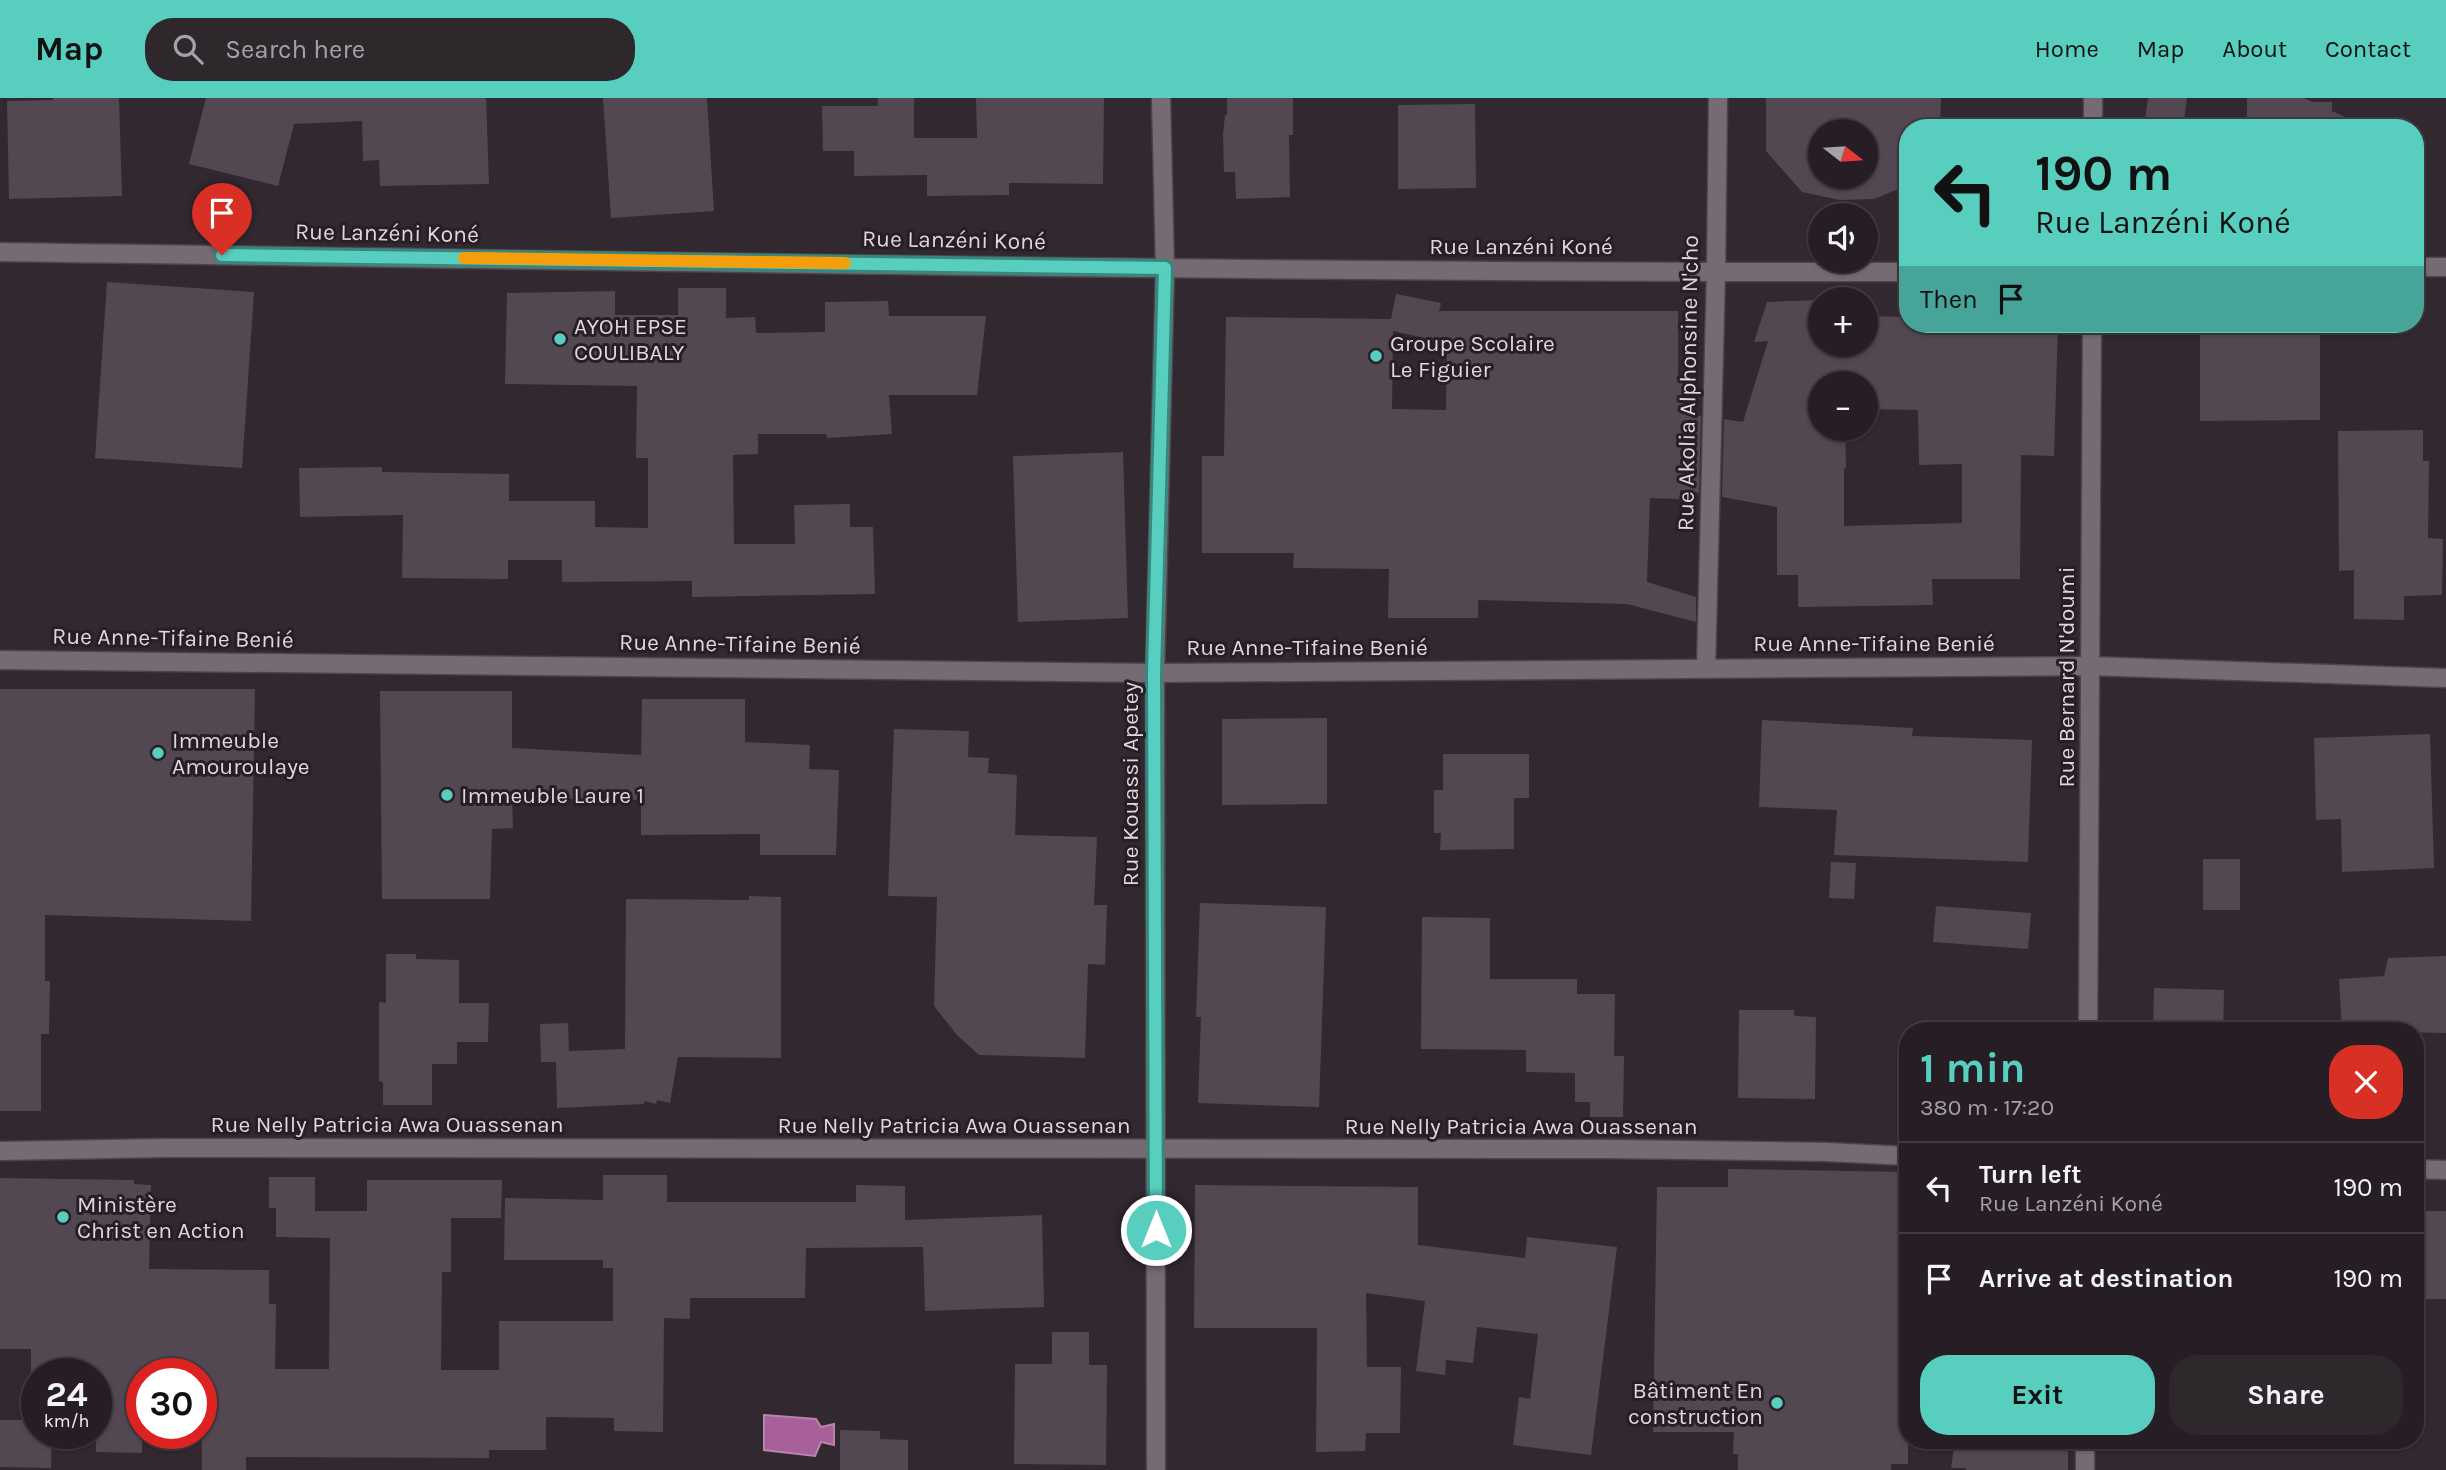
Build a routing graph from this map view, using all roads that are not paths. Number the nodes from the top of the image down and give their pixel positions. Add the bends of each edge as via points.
1 (1161, 98) edge
2 (1718, 98) edge
3 (2094, 98) edge
4 (2093, 119) edge
5 (0, 252) edge
6 (2424, 267) edge
7 (2446, 267) edge
8 (1165, 268) junction
9 (1716, 272) junction
10 (1899, 272) edge
11 (2092, 333) edge
12 (0, 660) edge
13 (2090, 666) junction
14 (1706, 668) junction
15 (1154, 673) junction
16 (2446, 678) edge
17 (2088, 1022) edge
18 (1156, 1150) junction
19 (0, 1151) edge
20 (1899, 1156) edge
21 (2424, 1169) edge
22 (2446, 1170) edge
23 (2085, 1449) edge
24 (1156, 1470) edge
25 (2085, 1470) edge

1 - 8 street, Rue Kouassi Apetey
2 - 9 street, Rue Akolia Alphonsine N'cho
3 - 4 street
5 - 8 street, Rue Lanzéni Koné
6 - 7 street
8 - 9 street, Rue Lanzéni Koné
8 - 15 street, Rue Kouassi Apetey
9 - 10 street, Rue Lanzéni Koné
9 - 14 street, Rue Akolia Alphonsine N'cho
11 - 13 street, Rue Bernard N'doumi
12 - 15 street, Rue Anne-Tifaine Benié
13 - 14 street, Rue Anne-Tifaine Benié
13 - 16 street, Rue Anne-Tifaine Benié
13 - 17 street, Rue Bernard N'doumi
14 - 15 street, Rue Anne-Tifaine Benié
15 - 18 street, Rue Kouassi Apetey
18 - 19 street, Rue Nelly Patricia Awa Ouassenan
18 - 20 street, Rue Nelly Patricia Awa Ouassenan via 1609,1149
18 - 24 street, Rue Kouassi Apetey
21 - 22 street
23 - 25 street

